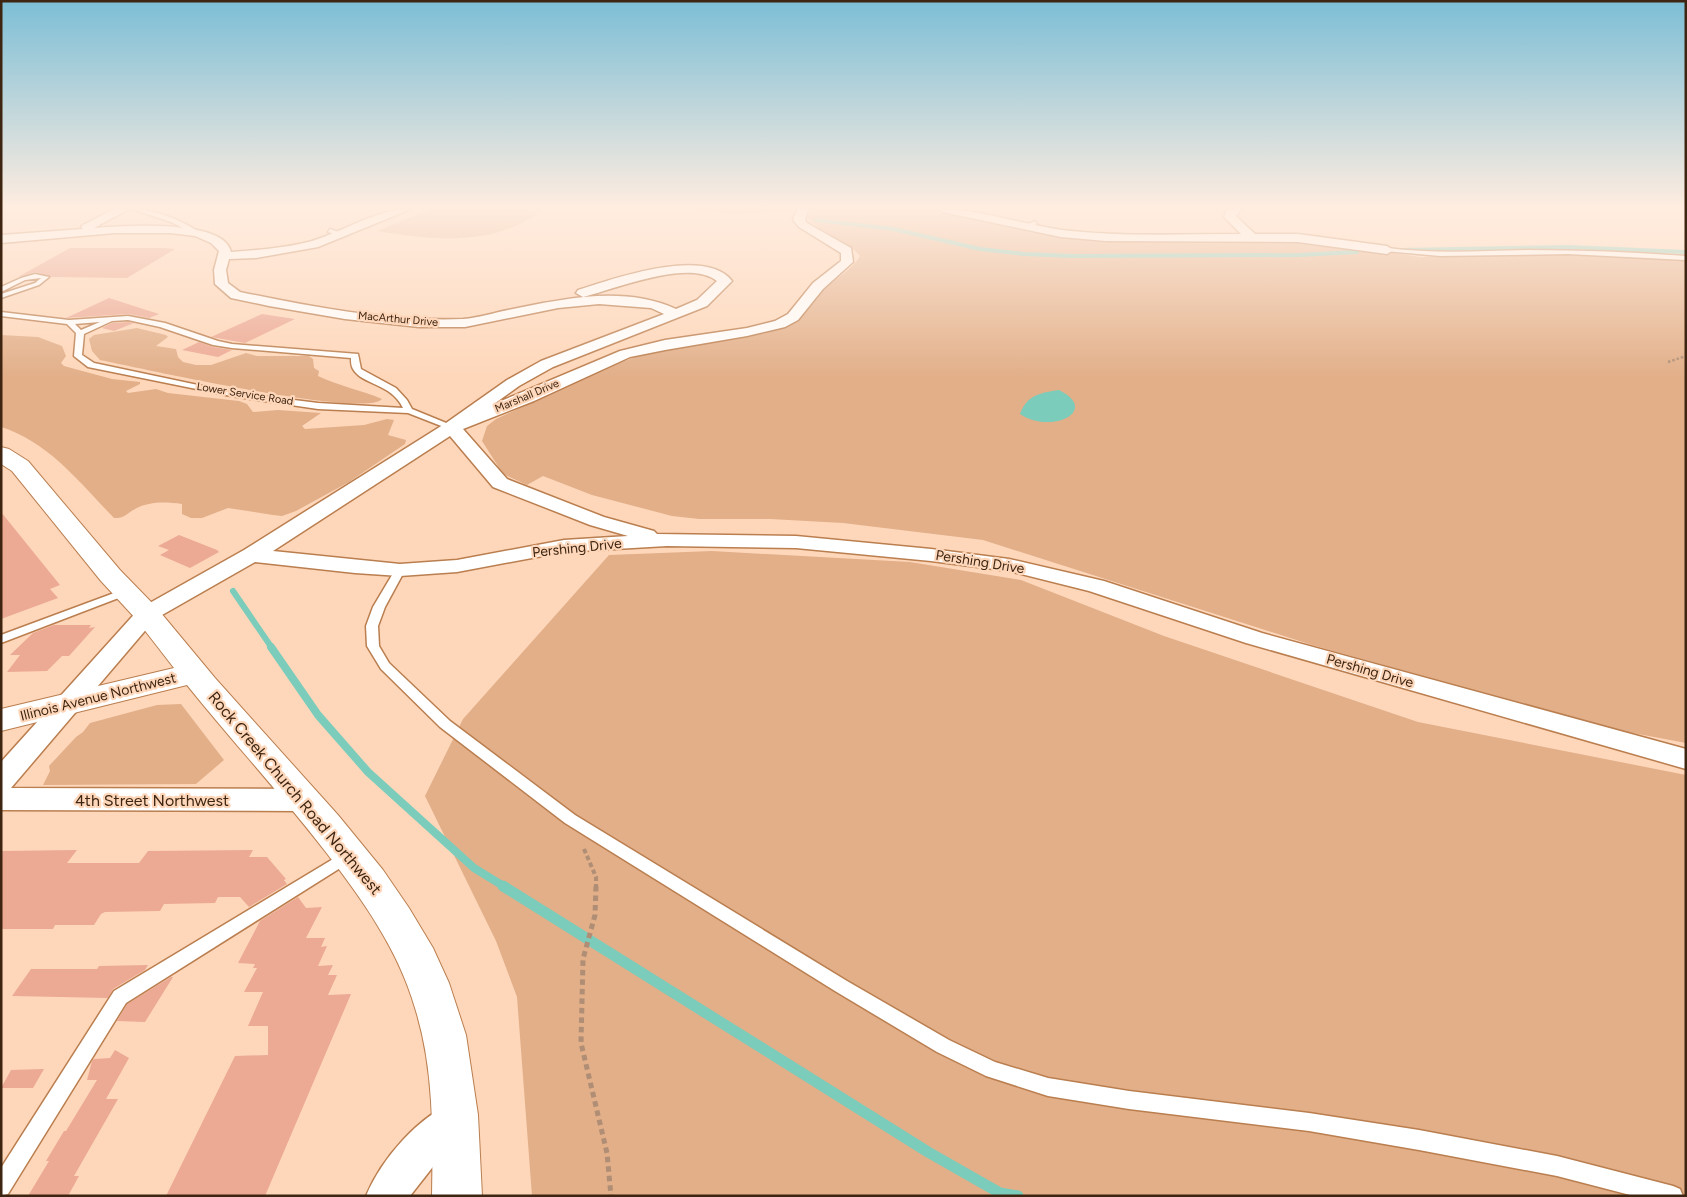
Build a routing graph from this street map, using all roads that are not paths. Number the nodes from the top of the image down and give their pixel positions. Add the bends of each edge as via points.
1 (221, 265) edge
2 (844, 265) edge
3 (1, 290) edge
4 (1, 296) edge
5 (558, 304) junction
6 (1, 314) edge
7 (676, 314) junction
8 (115, 318) junction
9 (69, 322) junction
10 (80, 334) junction
11 (409, 411) junction
12 (452, 427) junction
13 (1, 454) edge
14 (666, 540) junction
15 (252, 555) junction
16 (400, 570) junction
17 (125, 592) junction
18 (148, 614) junction
19 (1, 639) edge
20 (194, 673) junction
21 (68, 704) junction
22 (1, 720) edge
23 (1686, 758) edge
24 (1, 781) edge
25 (1, 799) edge
26 (304, 800) junction
27 (350, 856) junction
28 (456, 1120) junction
29 (1, 1187) edge
30 (386, 1196) edge
31 (457, 1196) edge
32 (1673, 1196) edge

1 - 5 street, MacArthur Drive via 222,284 236,295 345,315 419,323 465,323
2 - 12 street, Marshall Drive via 818,286 793,317 780,324 625,354
3 - 4 lane via 22,280 46,277 38,284
5 - 7 street, MacArthur Drive via 631,301 654,304
5 - 7 street via 603,287 669,271 718,273 725,281 706,300
6 - 9 lane
7 - 12 street via 547,364 513,383
8 - 9 lane
8 - 10 lane
8 - 11 lane via 155,323 232,346 355,356 358,371 395,390
9 - 10 lane
10 - 11 lane, Lower Service Road via 78,356 92,364 231,394 318,406
11 - 12 lane, Lower Service Road
12 - 14 street via 500,483 597,521
12 - 15 street, Marshall Drive
13 - 17 street, Rock Creek Church Road Northwest via 20,466
14 - 16 street, Pershing Drive via 564,546 457,566
14 - 23 street, Pershing Drive via 796,542 931,554 1009,565 1096,586 1254,638
15 - 16 street, Pershing Drive
15 - 18 street, Marshall Drive
16 - 32 lane via 372,626 373,646 385,666 445,724 570,818 943,1046 992,1070 1048,1087 1419,1140 1557,1166
17 - 18 street, Rock Creek Church Road Northwest
17 - 19 lane
18 - 20 street, Rock Creek Church Road Northwest
18 - 21 street, Marshall Drive
20 - 21 street, Illinois Avenue Northwest
20 - 26 street, Rock Creek Church Road Northwest
21 - 22 street, Illinois Avenue Northwest
21 - 24 street, Marshall Drive
25 - 26 street, 4th Street Northwest
26 - 27 street, Rock Creek Church Road Northwest
27 - 28 street, Rock Creek Church Road Northwest via 396,918 428,984 449,1060
27 - 29 lane via 120,997
28 - 30 street via 417,1153
28 - 31 street, Rock Creek Church Road Northwest

